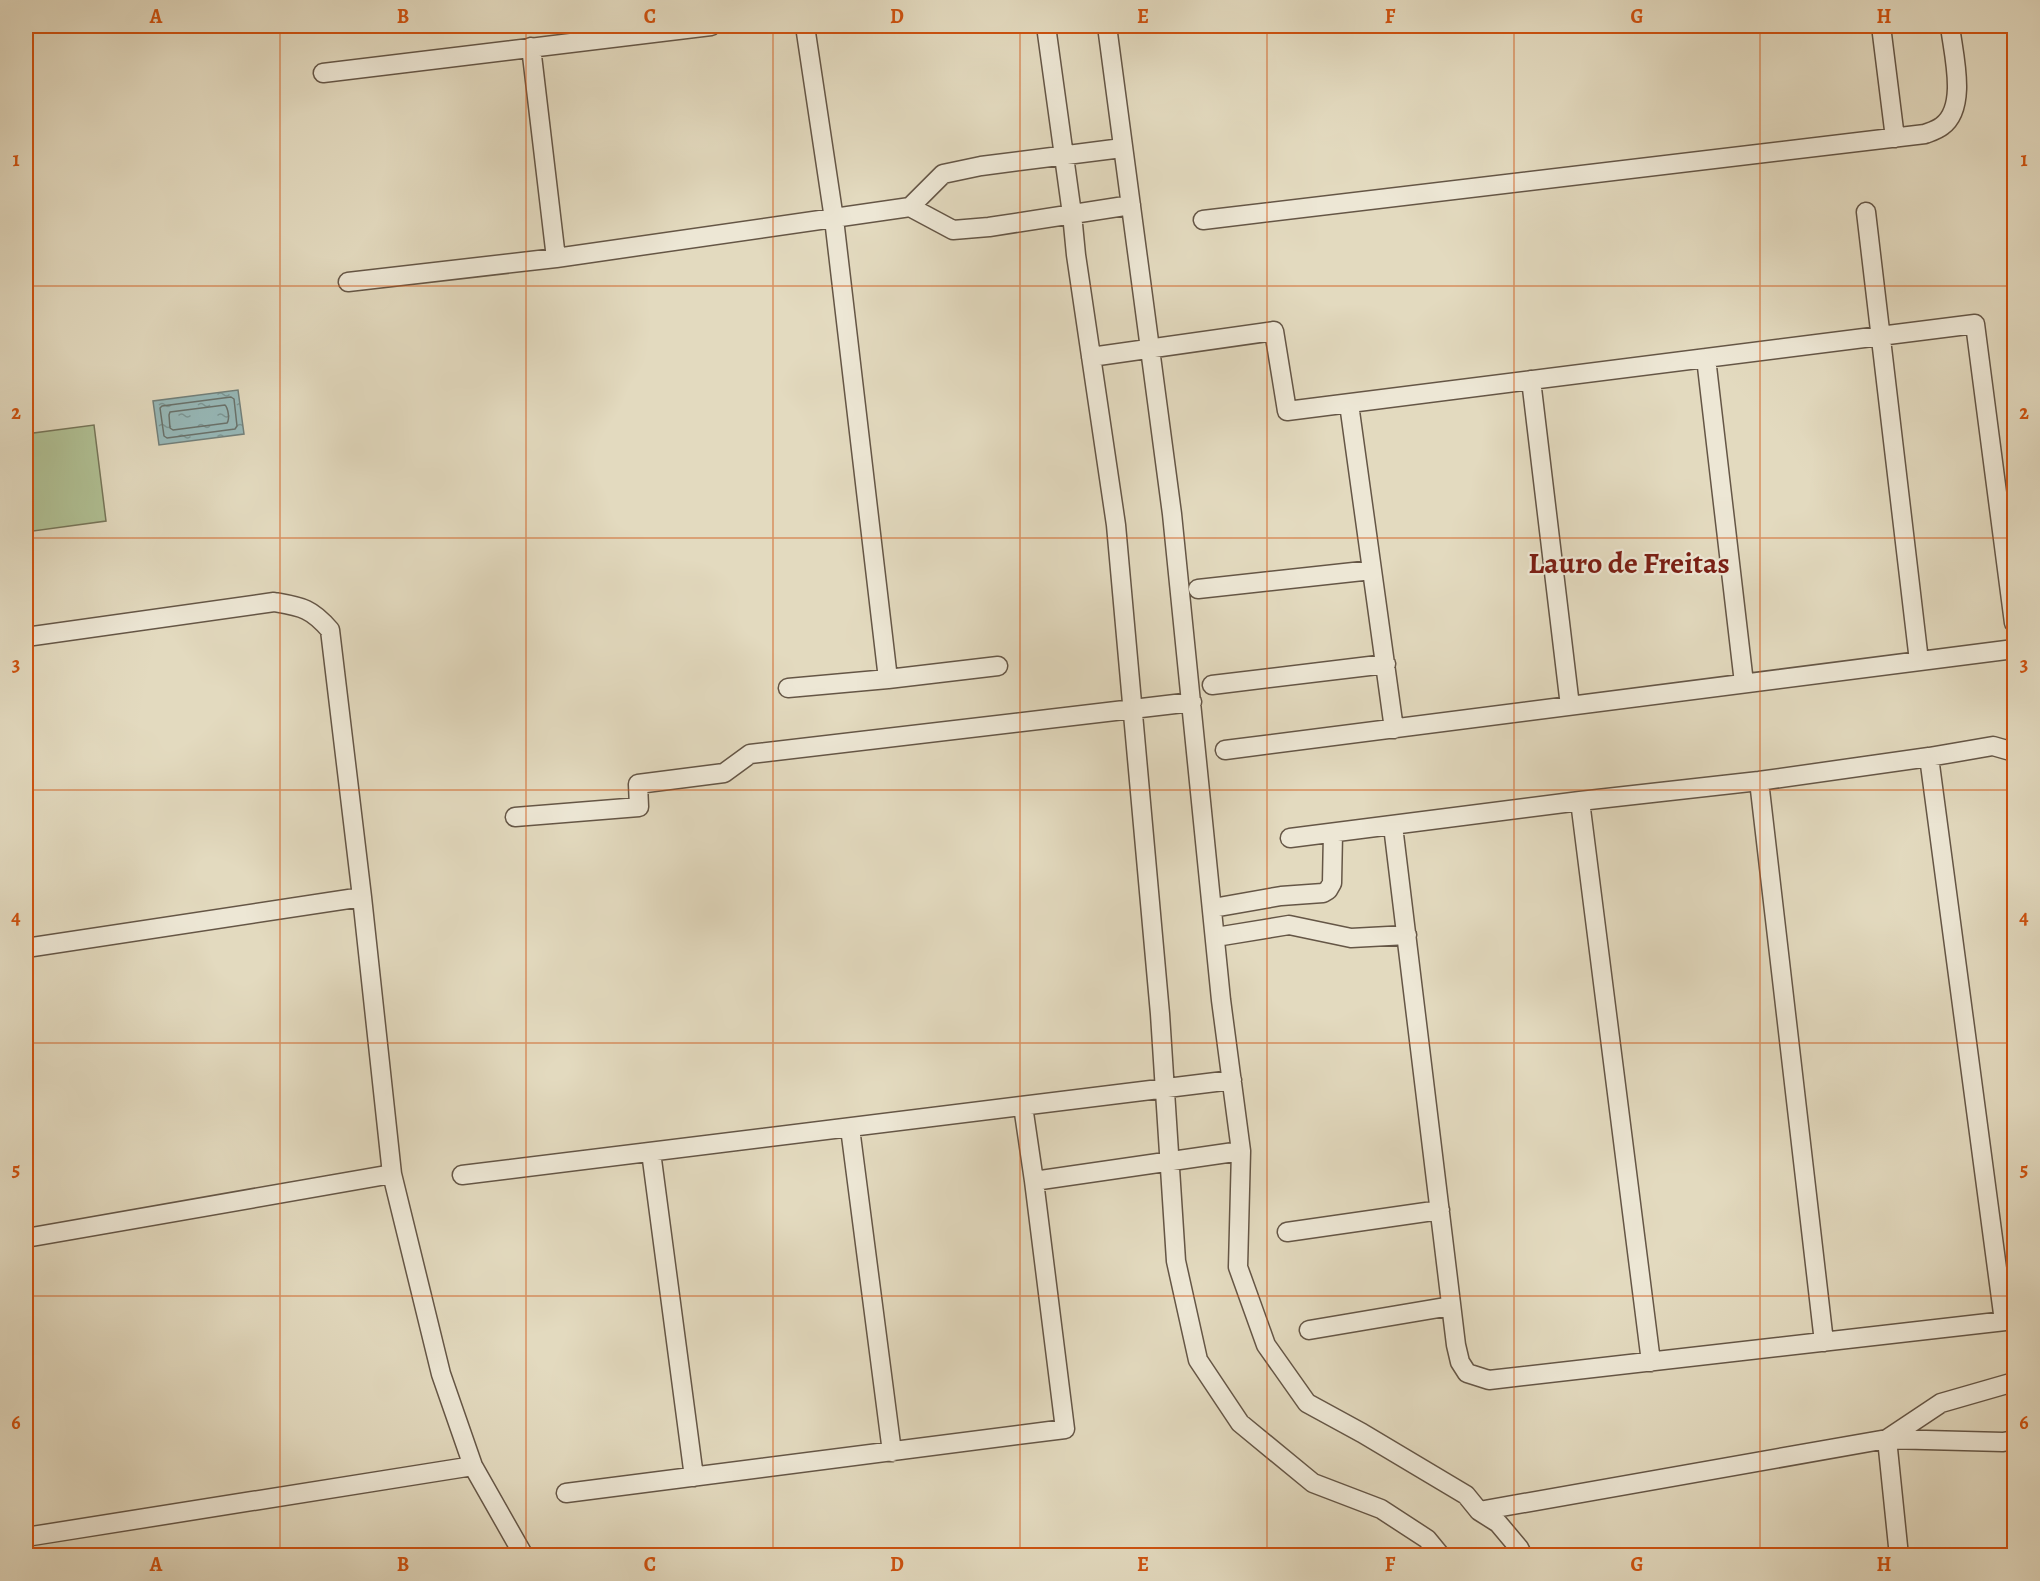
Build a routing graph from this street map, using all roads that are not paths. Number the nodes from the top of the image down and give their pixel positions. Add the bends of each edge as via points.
1 (711, 26) edge
2 (805, 26) edge
3 (1046, 26) edge
4 (1107, 26) edge
5 (1881, 26) edge
6 (1950, 26) edge
7 (531, 47) junction
8 (323, 73) dead end
9 (1894, 138) junction
10 (1122, 148) junction
11 (1065, 156) junction
12 (1131, 205) junction
13 (910, 207) junction
14 (1866, 212) dead end
15 (1072, 214) junction
16 (834, 219) junction
17 (1203, 220) dead end
18 (556, 258) junction
19 (348, 282) dead end
20 (1881, 336) junction
21 (1150, 348) junction
22 (1091, 357) junction
23 (1707, 358) junction
24 (1531, 380) junction
25 (1349, 404) junction
26 (1372, 570) junction
27 (1198, 589) dead end
28 (2014, 623) edge
29 (26, 637) edge
30 (2014, 649) edge
31 (1919, 661) junction
32 (1386, 664) junction
33 (998, 666) dead end
34 (888, 679) junction
35 (1744, 683) junction
36 (1212, 685) dead end
37 (788, 688) dead end
38 (1192, 702) junction
39 (1569, 706) junction
40 (1133, 708) junction
41 (1394, 729) junction
42 (1225, 750) dead end
43 (2014, 752) edge
44 (1929, 758) junction
45 (1759, 781) junction
46 (1580, 801) junction
47 (515, 817) dead end
48 (1393, 826) junction
49 (1333, 833) junction
50 (1290, 838) dead end
51 (362, 897) junction
52 (1213, 908) junction
53 (1407, 934) junction
54 (1216, 937) junction
55 (26, 948) edge
56 (1232, 1080) junction
57 (1165, 1088) junction
58 (1023, 1106) junction
59 (850, 1128) junction
60 (1241, 1151) junction
61 (651, 1152) junction
62 (1169, 1161) junction
63 (392, 1174) junction
64 (462, 1175) dead end
65 (1034, 1181) junction
66 (1440, 1210) junction
67 (1287, 1232) dead end
68 (26, 1238) edge
69 (1451, 1306) junction
70 (2009, 1320) edge
71 (1309, 1330) dead end
72 (1824, 1342) junction
73 (1651, 1362) junction
74 (2014, 1382) edge
75 (1887, 1438) junction
76 (2014, 1440) edge
77 (892, 1452) junction
78 (473, 1466) junction
79 (694, 1476) junction
80 (566, 1493) dead end
81 (1479, 1511) junction
82 (26, 1537) edge
83 (524, 1556) edge
84 (1441, 1556) edge
85 (1523, 1556) edge
86 (1899, 1556) edge

1 - 7 lane
2 - 16 lane
3 - 11 lane
4 - 10 lane
5 - 9 lane
6 - 9 lane via 1957,87 1952,114 1942,126 1924,135
7 - 8 lane
7 - 18 lane
9 - 17 lane
10 - 11 lane
10 - 12 lane
11 - 13 lane via 943,174
11 - 15 lane
12 - 15 lane
12 - 21 lane
13 - 15 lane via 953,230
13 - 16 lane
14 - 20 lane
15 - 22 lane
16 - 18 lane
16 - 34 lane
18 - 19 lane
20 - 23 lane
20 - 28 lane via 1975,324
20 - 31 lane
21 - 22 lane
21 - 25 lane via 1274,331 1287,411
21 - 38 lane via 1173,514
22 - 40 lane via 1116,525
23 - 24 lane
23 - 35 lane
24 - 25 lane
24 - 39 lane
25 - 26 lane
26 - 27 lane
26 - 32 lane
29 - 51 lane via 274,603 300,607 317,616 330,630
30 - 31 lane
31 - 35 lane
32 - 36 lane
32 - 41 lane
33 - 34 lane
34 - 37 lane
35 - 39 lane
38 - 40 lane
38 - 52 lane
39 - 41 lane
40 - 47 lane via 750,754 724,772 638,784 639,807
40 - 57 lane
41 - 42 lane
43 - 44 lane via 1993,747
44 - 45 lane
44 - 70 lane
45 - 46 lane
45 - 72 lane
46 - 48 lane
46 - 73 lane
48 - 49 lane
48 - 53 lane
49 - 50 lane
49 - 52 lane via 1332,882 1328,890
51 - 55 lane
51 - 63 lane
52 - 54 lane
53 - 54 lane via 1351,938 1288,925
53 - 66 lane
54 - 56 lane
56 - 57 lane
56 - 60 lane
57 - 58 lane
57 - 62 lane
58 - 59 lane
58 - 65 lane
59 - 61 lane
59 - 77 lane
60 - 62 lane
60 - 81 lane via 1238,1267 1266,1344 1307,1403 1466,1495
61 - 64 lane
61 - 79 lane
62 - 65 lane
62 - 84 lane via 1176,1261 1198,1360 1240,1423 1313,1483 1381,1509 1427,1539
63 - 68 lane
63 - 78 lane via 441,1374
65 - 77 lane via 1065,1429
66 - 67 lane
66 - 69 lane
69 - 71 lane
69 - 73 lane via 1460,1362 1467,1373 1489,1380
70 - 72 lane
72 - 73 lane
74 - 75 lane via 1941,1403
75 - 76 lane
75 - 81 lane
75 - 86 lane
77 - 79 lane
78 - 82 lane
78 - 83 lane
79 - 80 lane
81 - 85 lane via 1498,1523

